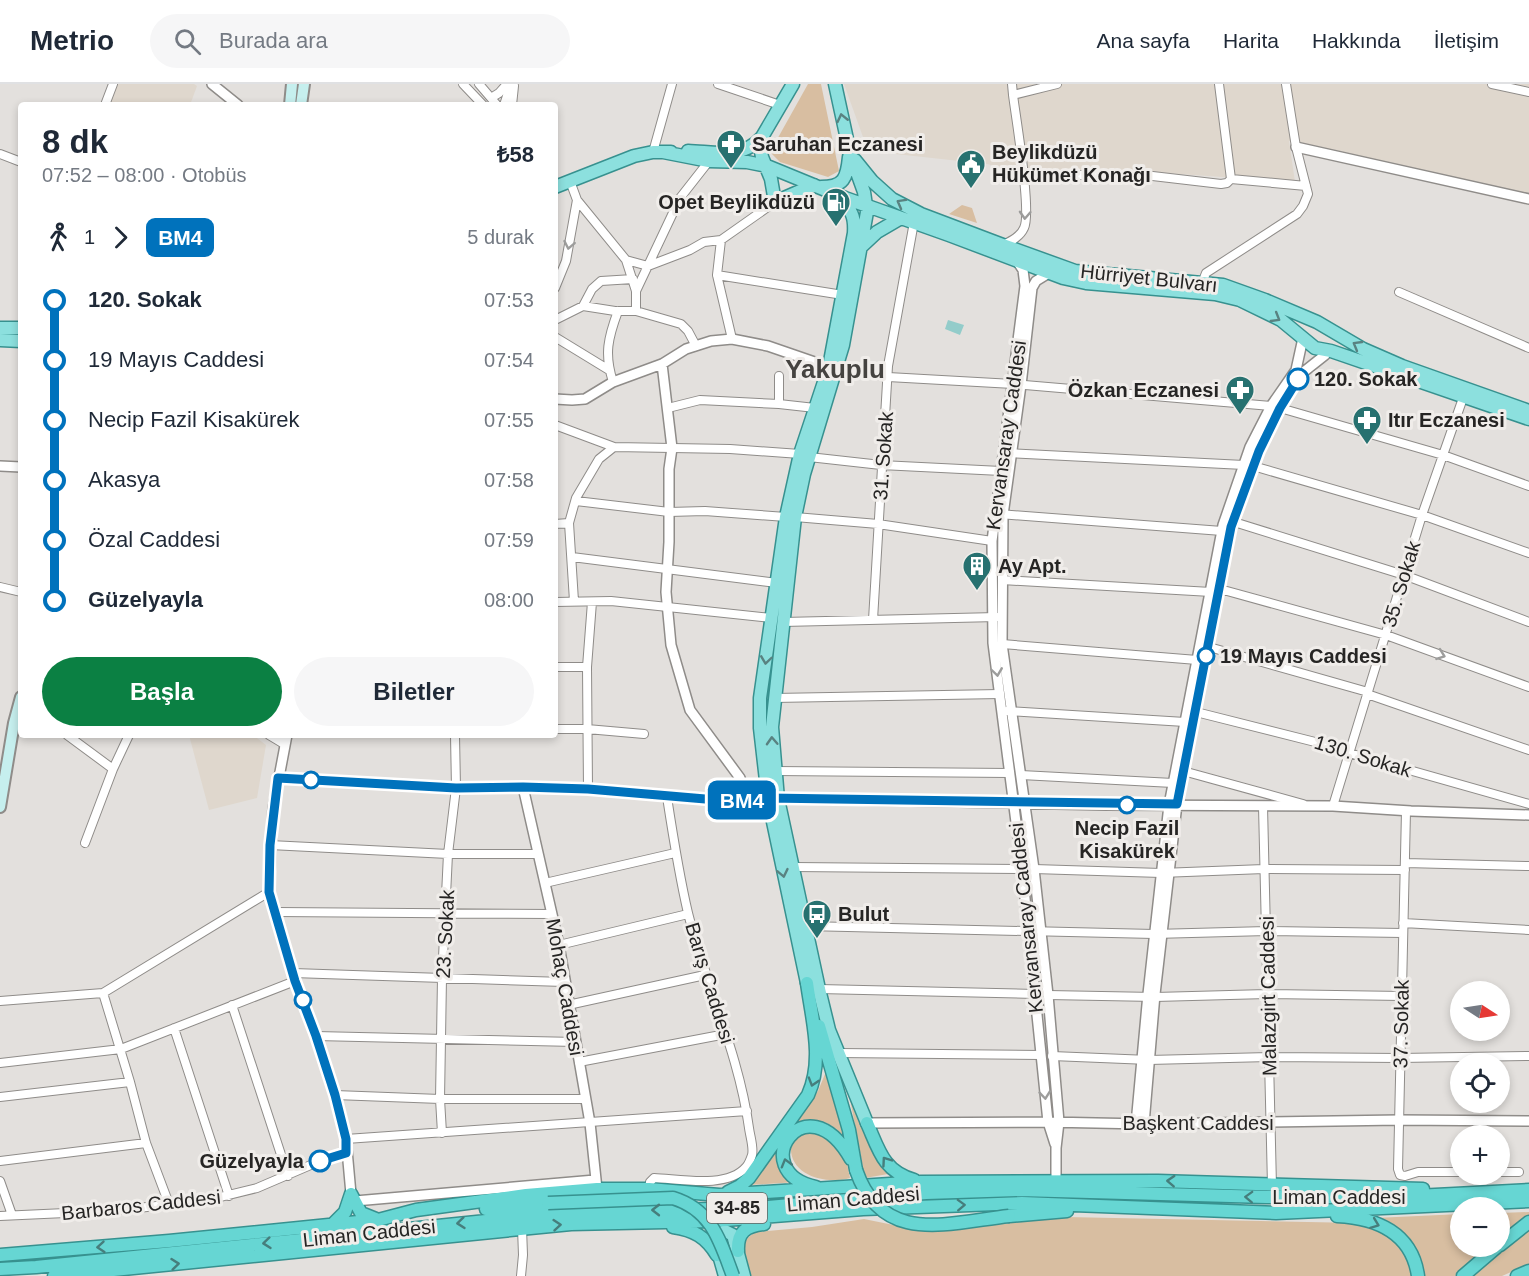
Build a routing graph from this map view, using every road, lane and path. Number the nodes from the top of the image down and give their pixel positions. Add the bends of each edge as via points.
1 (113, 84) edge
2 (212, 84) edge
3 (292, 84) edge
4 (304, 84) edge
5 (463, 84) edge
6 (479, 84) edge
7 (507, 84) edge
8 (513, 84) edge
9 (672, 84) edge
10 (718, 84) edge
11 (793, 84) edge
12 (835, 84) edge
13 (1012, 84) edge
14 (1057, 84) edge
15 (1219, 84) edge
16 (1286, 84) edge
17 (1492, 84) edge
18 (1526, 89) edge
19 (1012, 95) junction
20 (491, 98) junction
21 (106, 102) edge
22 (233, 102) edge
23 (290, 102) edge
24 (302, 102) edge
25 (480, 102) edge
26 (494, 102) edge
27 (505, 102) edge
28 (512, 102) edge
29 (780, 105) junction
30 (762, 137) junction
31 (1296, 147) junction
32 (658, 152) junction
33 (724, 152) junction
34 (850, 153) junction
35 (0, 154) edge
36 (709, 160) junction
37 (18, 161) edge
38 (767, 166) junction
39 (1023, 175) junction
40 (1231, 179) junction
41 (570, 181) junction
42 (558, 185) edge
43 (817, 186) junction
44 (1306, 186) junction
45 (1529, 199) edge
46 (577, 200) junction
47 (775, 202) junction
48 (867, 206) junction
49 (901, 218) junction
50 (914, 222) junction
51 (721, 240) junction
52 (1003, 245) junction
53 (861, 247) junction
54 (626, 260) junction
55 (1017, 261) junction
56 (648, 266) junction
57 (1049, 273) junction
58 (717, 275) junction
59 (633, 279) junction
60 (558, 281) edge
61 (1202, 283) junction
62 (636, 291) junction
63 (1399, 292) dead end
64 (843, 295) junction
65 (583, 306) junction
66 (618, 311) junction
67 (636, 311) junction
68 (558, 318) edge
69 (1317, 322) junction
70 (0, 328) edge
71 (18, 328) edge
72 (1328, 329) junction
73 (1302, 336) junction
74 (558, 339) edge
75 (732, 339) junction
76 (0, 340) edge
77 (18, 341) edge
78 (696, 346) junction
79 (1529, 348) edge
80 (1329, 351) junction
81 (662, 364) junction
82 (833, 367) junction
83 (609, 370) junction
84 (779, 376) dead end
85 (888, 377) junction
86 (613, 382) junction
87 (1017, 385) junction
88 (1463, 398) junction
89 (558, 399) edge
90 (1529, 403) edge
91 (779, 404) junction
92 (1514, 406) junction
93 (1276, 407) junction
94 (668, 408) junction
95 (815, 408) junction
96 (1529, 411) edge
97 (1529, 419) edge
98 (558, 426) edge
99 (591, 439) junction
100 (614, 447) junction
101 (672, 448) junction
102 (1007, 453) junction
103 (1443, 454) junction
104 (804, 455) junction
105 (599, 459) junction
106 (881, 465) junction
107 (0, 466) edge
108 (1249, 466) junction
109 (18, 467) edge
110 (1001, 471) junction
111 (1529, 486) edge
112 (576, 501) junction
113 (669, 512) junction
114 (999, 514) junction
115 (1422, 515) junction
116 (790, 517) junction
117 (569, 522) junction
118 (558, 524) edge
119 (878, 524) junction
120 (1228, 526) junction
121 (992, 541) junction
122 (1529, 553) edge
123 (572, 556) junction
124 (668, 569) junction
125 (1404, 575) junction
126 (1002, 580) junction
127 (777, 583) junction
128 (0, 587) edge
129 (18, 591) edge
130 (1214, 592) junction
131 (574, 601) junction
132 (558, 602) edge
133 (592, 602) junction
134 (667, 608) junction
135 (997, 616) junction
136 (777, 620) junction
137 (873, 620) junction
138 (1529, 622) edge
139 (1386, 635) junction
140 (1002, 644) junction
141 (1204, 646) junction
142 (1201, 661) junction
143 (558, 667) edge
144 (587, 667) junction
145 (1529, 687) edge
146 (1368, 693) junction
147 (1000, 694) junction
148 (774, 698) junction
149 (18, 711) edge
150 (1007, 711) junction
151 (1190, 717) junction
152 (558, 729) edge
153 (587, 729) junction
154 (644, 734) dead end
155 (71, 738) edge
156 (128, 738) edge
157 (455, 738) edge
158 (286, 739) edge
159 (1529, 750) edge
160 (1349, 753) junction
161 (113, 769) junction
162 (775, 771) junction
163 (1183, 771) junction
164 (1010, 772) junction
165 (1021, 775) junction
166 (278, 778) junction
167 (1173, 783) junction
168 (523, 787) junction
169 (456, 788) junction
170 (588, 789) junction
171 (667, 797) junction
172 (773, 798) junction
173 (741, 800) junction
174 (1014, 803) junction
175 (1024, 803) junction
176 (1529, 804) edge
177 (1173, 805) junction
178 (1263, 806) junction
179 (1311, 806) junction
180 (1333, 806) junction
181 (0, 807) edge
182 (1406, 811) junction
183 (1529, 815) edge
184 (85, 843) dead end
185 (270, 845) junction
186 (448, 854) junction
187 (537, 854) junction
188 (675, 854) junction
189 (1529, 866) edge
190 (793, 867) junction
191 (1405, 867) junction
192 (1022, 869) junction
193 (1034, 869) junction
194 (1264, 869) junction
195 (1165, 872) junction
196 (544, 883) junction
197 (269, 892) junction
198 (276, 912) junction
199 (445, 913) junction
200 (552, 914) junction
201 (688, 914) junction
202 (1404, 923) junction
203 (805, 926) junction
204 (1529, 930) edge
205 (1266, 931) junction
206 (1028, 932) junction
207 (1040, 932) junction
208 (1403, 933) junction
209 (1158, 934) junction
210 (559, 945) junction
211 (705, 975) junction
212 (294, 977) junction
213 (442, 978) junction
214 (564, 982) junction
215 (807, 983) junction
216 (819, 989) junction
217 (103, 993) junction
218 (1035, 994) junction
219 (1267, 994) junction
220 (1048, 995) junction
221 (1402, 996) junction
222 (1151, 997) junction
223 (0, 1001) edge
224 (232, 1005) junction
225 (568, 1005) junction
226 (174, 1028) junction
227 (726, 1034) junction
228 (316, 1036) junction
229 (442, 1040) junction
230 (576, 1042) junction
231 (121, 1049) junction
232 (838, 1053) junction
233 (1041, 1055) junction
234 (1052, 1056) junction
235 (1529, 1056) edge
236 (1269, 1057) junction
237 (1400, 1059) junction
238 (1145, 1060) junction
239 (579, 1062) junction
240 (0, 1063) edge
241 (130, 1082) junction
242 (335, 1095) junction
243 (0, 1097) edge
244 (440, 1099) junction
245 (585, 1099) junction
246 (747, 1111) junction
247 (1399, 1120) junction
248 (1529, 1121) edge
249 (1048, 1122) junction
250 (1059, 1122) junction
251 (590, 1123) junction
252 (867, 1123) junction
253 (1270, 1123) junction
254 (1140, 1124) junction
255 (442, 1133) junction
256 (346, 1139) junction
257 (146, 1143) junction
258 (1056, 1148) junction
259 (346, 1153) junction
260 (0, 1161) edge
261 (856, 1170) junction
262 (1450, 1172) edge
263 (1510, 1172) edge
264 (1519, 1172) dead end
265 (288, 1176) junction
266 (0, 1181) edge
267 (1056, 1181) junction
268 (921, 1182) junction
269 (596, 1184) junction
270 (1272, 1186) junction
271 (649, 1189) junction
272 (832, 1189) junction
273 (1529, 1190) edge
274 (1475, 1192) junction
275 (719, 1195) junction
276 (229, 1196) junction
277 (353, 1198) junction
278 (1529, 1201) edge
279 (169, 1204) junction
280 (1149, 1207) junction
281 (840, 1211) junction
282 (1276, 1213) junction
283 (12, 1215) junction
284 (0, 1216) edge
285 (378, 1220) junction
286 (639, 1221) junction
287 (1529, 1222) edge
288 (333, 1224) junction
289 (522, 1228) junction
290 (1510, 1237) edge
291 (738, 1251) junction
292 (0, 1255) edge
293 (717, 1255) junction
294 (1486, 1257) edge
295 (0, 1269) edge
296 (1529, 1271) edge
297 (54, 1276) edge
298 (521, 1276) edge
299 (725, 1276) edge
300 (733, 1276) edge
301 (744, 1276) edge
302 (1418, 1276) edge
303 (1463, 1276) edge
304 (1517, 1276) edge

1 - 21 street
2 - 22 street
3 - 23 main road
4 - 24 main road
5 - 25 street
6 - 20 street
7 - 20 street
8 - 27 street
8 - 28 street
9 - 32 street
10 - 29 street
11 - 29 main road
34 -> 12 main road
13 - 19 street
14 - 19 street
15 - 40 street
16 - 31 street
17 - 18 street
19 - 39 street
20 - 26 street
29 - 30 main road
30 - 33 main road, Hürriyet Bulvarı via 745,151
30 - 38 main road via 760,152
31 - 44 street
31 - 45 street
32 - 33 main road, Hürriyet Bulvarı
32 - 36 main road, Hürriyet Bulvarı
32 - 41 main road, Hürriyet Bulvarı via 614,162
33 - 36 main road
34 - 43 main road via 840,184
34 - 48 main road
52 -> 34 main road, Hürriyet Bulvarı via 892,199
35 - 37 street
36 - 38 main road, Hürriyet Bulvarı
36 - 56 street via 680,198
38 - 43 main road, Hürriyet Bulvarı
38 - 47 main road
39 - 40 street via 1144,175 1221,184
39 -> 52 street via 1027,220 1024,230
40 - 44 street
41 - 42 main road, Hürriyet Bulvarı
41 - 46 street
43 - 47 main road
43 - 48 main road, Hürriyet Bulvarı
43 - 64 main road via 849,207 855,221
44 - 61 street via 1306,201 1297,214 1206,273
46 - 54 street
46 -> 60 street via 566,261
47 - 51 street
48 - 49 main road, Hürriyet Bulvarı
48 - 53 main road
49 - 50 main road, Hürriyet Bulvarı
49 - 53 main road
50 - 55 main road, Hürriyet Bulvarı
50 - 85 street, 31. Sokak
51 - 56 street via 704,242
51 - 58 street
52 - 61 main road, Hürriyet Bulvarı via 1075,271
53 - 82 main road
54 - 56 street
54 - 59 street
55 - 57 main road, Hürriyet Bulvarı
55 - 87 street, Kervansaray Caddesi via 1025,286
56 - 62 street
57 -> 73 main road, Hürriyet Bulvarı via 1086,283 1215,294 1240,300 1281,320
57 - 87 street, Kervansaray Caddesi via 1032,288
58 - 64 street
58 - 75 street
59 - 62 street
59 - 65 street via 601,282
61 - 69 main road, Hürriyet Bulvarı via 1244,292
62 - 67 street
63 - 79 street
64 - 82 main road
65 - 66 street
65 - 68 street
66 - 67 street
66 - 83 street via 608,342
67 - 78 street via 681,324
69 - 72 main road, Hürriyet Bulvarı
69 - 73 main road via 1302,327
70 - 71 main road
72 - 80 main road via 1333,338
92 -> 72 main road, Hürriyet Bulvarı via 1402,366
73 - 80 main road via 1315,348
73 - 93 street via 1296,370
74 - 83 street
75 - 78 street
75 - 82 street
76 - 77 main road
78 - 81 street
80 - 88 main road
80 - 93 street via 1301,374
81 - 86 street
81 - 94 street
82 - 85 street
82 - 95 main road
82 - 104 main road
83 - 86 street
84 - 91 street
85 - 87 street
85 - 106 street, 31. Sokak
86 - 89 street via 585,399
87 - 93 street
87 - 102 street, Kervansaray Caddesi
88 - 97 main road
88 - 103 street, 35. Sokak
90 - 92 main road
91 - 94 street via 700,400
91 - 95 street
92 - 96 main road, Hürriyet Bulvarı
93 - 103 street
93 - 108 street
94 - 101 street
95 - 104 main road
98 - 99 street
99 - 100 street
99 - 105 street via 600,449
100 - 101 street
100 - 105 street
101 - 104 street
101 - 113 street
102 - 108 street
102 - 110 street, Kervansaray Caddesi
102 - 114 street, Kervansaray Caddesi
103 - 111 street
103 - 115 street, 35. Sokak
104 - 106 street
104 - 116 main road
105 - 112 street
106 - 110 street
106 - 119 street, 31. Sokak
107 - 109 street
108 - 115 street
108 - 120 street
110 - 114 street, Kervansaray Caddesi
112 - 113 street
112 - 117 street
113 - 116 street
113 - 124 street
114 - 120 street
114 - 121 street, Kervansaray Caddesi
114 - 126 street, Kervansaray Caddesi
115 - 122 street
115 - 125 street, 35. Sokak
116 - 119 street
116 - 127 main road
116 - 136 main road
117 - 118 street
117 - 123 street
119 - 121 street
119 - 137 street, 31. Sokak
120 - 125 street
120 - 130 street
121 - 135 street, Kervansaray Caddesi
123 - 124 street
123 - 131 street
124 - 127 street
124 - 134 street
125 - 138 street
125 - 139 street, 35. Sokak
126 - 130 street
126 - 135 street, Kervansaray Caddesi
127 - 136 main road
128 - 129 street
130 - 139 street via 1227,591
130 - 141 street
131 - 132 street
131 - 133 street
133 - 134 street
133 - 144 street
134 - 136 street
134 - 173 street via 671,645 690,710 740,778
135 - 137 street
135 - 140 street, Kervansaray Caddesi
135 -> 147 street, Kervansaray Caddesi via 993,643
136 - 137 street
136 - 148 main road
136 -> 172 main road via 760,698
139 -> 145 street
139 - 146 street, 35. Sokak
140 - 142 street
140 - 150 street, Kervansaray Caddesi
141 - 142 street
141 - 146 street
142 - 151 street
143 - 144 street
144 - 153 street
146 - 159 street
146 - 160 street, 35. Sokak
147 - 148 street
147 - 150 street, Kervansaray Caddesi
162 -> 148 main road
149 - 181 main road
150 - 151 street, 130. Sokak
150 - 164 street, Kervansaray Caddesi
150 - 165 street, Kervansaray Caddesi
151 - 160 street, 130. Sokak
151 - 163 street
151 - 167 street
152 - 153 street
153 - 154 street
153 - 170 street
155 - 161 street
156 - 161 street
157 - 169 street, 23. Sokak
158 - 166 street
160 - 176 street, 130. Sokak
160 - 180 street, 35. Sokak
161 - 184 street
162 - 164 street
162 - 172 main road
163 - 177 street
163 - 179 street
164 - 174 street, Kervansaray Caddesi
165 - 167 street
165 - 175 street, Kervansaray Caddesi
166 - 169 street
166 - 185 street
167 - 177 street
168 - 169 street
168 - 170 street
168 - 187 street, Mohaç Caddesi
169 - 186 street, 23. Sokak
170 - 171 street
171 - 173 street
171 - 188 street, Barış Caddesi
172 - 173 street
172 - 174 street
172 - 190 main road
172 -> 215 main road
174 - 175 street
174 - 192 street, Kervansaray Caddesi
175 - 177 street
175 - 193 street, Kervansaray Caddesi
177 - 178 street
177 - 195 street
178 - 179 street
178 - 194 street, Malazgirt Caddesi
179 - 180 street
180 - 182 street
182 - 183 street
182 - 191 street, 37. Sokak
185 - 186 street
185 - 197 street
186 - 187 street
186 - 199 street, 23. Sokak
187 - 196 street, Mohaç Caddesi
188 - 196 street
188 - 201 street, Barış Caddesi
189 - 191 street
190 - 192 street
190 - 203 main road
191 - 194 street
191 - 202 street, 37. Sokak
192 - 206 street, Kervansaray Caddesi
193 - 195 street
193 - 207 street, Kervansaray Caddesi
194 - 195 street
194 - 205 street, Malazgirt Caddesi
195 - 209 street
196 - 200 street, Mohaç Caddesi
197 - 198 street
197 - 217 street
198 - 199 street
198 - 212 street
199 - 200 street
199 - 213 street, 23. Sokak
200 - 210 street, Mohaç Caddesi
201 - 210 street
201 - 211 street, Barış Caddesi
202 - 204 street
202 - 208 street, 37. Sokak
203 - 206 street
203 - 216 main road
205 - 208 street
205 - 209 street
205 - 219 street, Malazgirt Caddesi
206 - 207 street
206 - 218 street, Kervansaray Caddesi
207 - 209 street
207 - 220 street, Kervansaray Caddesi
208 - 221 street, 37. Sokak
209 - 222 street
210 - 214 street, Mohaç Caddesi
211 - 225 street
211 - 227 street, Barış Caddesi
212 - 213 street
212 - 224 street
212 - 228 street
213 - 214 street
213 - 229 street, 23. Sokak
214 - 225 street, Mohaç Caddesi
215 - 261 highway via 849,1130
215 -> 275 highway via 817,1062 815,1081 749,1178
216 - 218 street
216 - 232 main road
217 - 223 street
217 - 231 street
218 - 233 street, Kervansaray Caddesi
219 - 221 street
219 - 222 street
219 - 236 street, Malazgirt Caddesi
220 - 222 street
220 - 234 street, Kervansaray Caddesi
221 - 237 street, 37. Sokak
222 - 238 street
224 - 226 street
224 - 265 street
225 - 230 street, Mohaç Caddesi
226 - 231 street
226 - 276 street
227 - 239 street
227 - 246 street, Barış Caddesi
228 - 229 street
228 - 242 street
229 - 230 street
229 - 244 street, 23. Sokak
230 - 239 street, Mohaç Caddesi
231 - 240 street
231 - 241 street
232 - 233 street
232 - 252 main road
233 -> 249 street, Kervansaray Caddesi
234 - 238 street
234 - 250 street, Kervansaray Caddesi
235 - 237 street
236 - 237 street
236 - 238 street
236 - 253 street, Malazgirt Caddesi
237 - 247 street, 37. Sokak
238 - 254 street
239 - 245 street, Mohaç Caddesi
241 - 243 street
241 - 257 street
242 - 244 street
242 - 256 street
244 - 245 street
244 - 255 street, 23. Sokak
245 - 251 street, Mohaç Caddesi
246 - 251 street
246 - 271 street, Barış Caddesi via 753,1154 745,1168 714,1182 654,1178
247 - 248 street, Başkent Caddesi
247 - 253 street, Başkent Caddesi
247 - 262 street, 37. Sokak via 1400,1174
249 - 250 street, Başkent Caddesi
249 - 252 street, Başkent Caddesi
249 - 258 street, Kervansaray Caddesi
250 - 254 street, Başkent Caddesi
250 - 258 street, Kervansaray Caddesi
251 - 255 street
251 - 269 street, Mohaç Caddesi
268 -> 252 highway via 892,1170
253 - 254 street, Başkent Caddesi
253 - 270 street, Malazgirt Caddesi
255 - 256 street
256 - 259 street
257 - 260 street
257 - 279 street
258 - 267 street, Kervansaray Caddesi
259 - 265 street, Barbaros Caddesi
259 - 277 street
272 -> 261 highway via 813,1187 789,1174 784,1164 784,1145 789,1136 800,1128 820,1127 830,1132
261 - 280 highway, bridge via 872,1203 882,1213 906,1223 937,1224
263 - 264 street
265 - 276 street, Barbaros Caddesi
266 - 283 street
267 - 268 highway
270 -> 267 highway via 1158,1180
268 - 272 highway
269 - 271 highway
269 - 277 street
269 - 285 highway via 416,1210
270 - 274 highway
271 - 275 highway
272 - 275 highway
273 - 274 highway, Liman Caddesi
274 -> 295 highway, Liman Caddesi / 34-85 via 1373,1197 1020,1190 926,1193 757,1208 575,1212
276 - 279 street, Barbaros Caddesi
277 - 285 highway via 361,1213
277 - 288 highway
278 - 282 highway, Liman Caddesi
279 - 283 street, Barbaros Caddesi
281 -> 280 highway, Liman Caddesi / 34-85 via 1022,1203
280 - 282 highway, Liman Caddesi
281 - 286 highway, Liman Caddesi / 34-85 via 713,1221
281 - 291 highway via 818,1218 748,1227 738,1240
282 -> 302 highway via 1346,1216 1386,1228 1410,1249
283 - 284 street, Barbaros Caddesi
285 - 288 highway
285 - 300 highway, bridge via 548,1203 673,1198 689,1203 704,1216
289 -> 286 highway, Liman Caddesi / 34-85
286 - 293 highway via 694,1232
287 - 290 highway
288 -> 292 highway
297 -> 289 highway, Liman Caddesi / 34-85
289 - 298 street
291 - 293 main road via 733,1235 725,1232 716,1236
291 - 301 main road
293 - 299 main road
294 - 303 highway
296 - 304 highway

